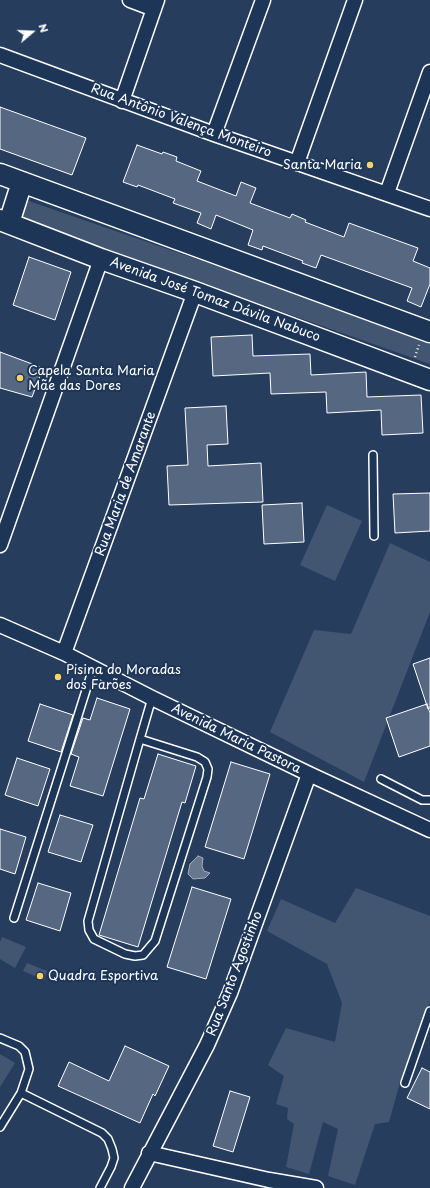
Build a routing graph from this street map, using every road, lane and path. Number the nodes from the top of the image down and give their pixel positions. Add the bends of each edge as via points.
1 (130, 0) edge
2 (263, 0) edge
3 (354, 0) edge
4 (156, 4) edge
5 (0, 55) edge
6 (430, 72) edge
7 (122, 101) junction
8 (214, 134) junction
9 (296, 163) junction
10 (0, 174) edge
11 (22, 182) junction
12 (387, 193) junction
13 (430, 209) edge
14 (4, 222) edge
15 (101, 259) junction
16 (195, 292) junction
17 (427, 330) edge
18 (411, 372) junction
19 (430, 380) edge
20 (373, 456) dead end
21 (4, 520) edge
22 (374, 536) dead end
23 (0, 546) edge
24 (3, 631) edge
25 (64, 653) junction
26 (93, 668) junction
27 (152, 698) junction
28 (140, 739) junction
29 (309, 774) junction
30 (381, 779) dead end
31 (430, 800) edge
32 (430, 830) edge
33 (14, 918) dead end
34 (430, 1012) edge
35 (0, 1038) edge
36 (405, 1083) dead end
37 (21, 1093) junction
38 (0, 1127) edge
39 (150, 1153) junction
40 (100, 1188) edge
41 (132, 1188) edge
42 (316, 1188) edge

1 - 4 street
2 - 8 street
3 - 9 street
4 - 7 street
5 - 7 street, Rua Antônio Valença Monteiro
6 - 12 street
7 - 8 street, Rua Antônio Valença Monteiro
8 - 9 street, Rua Antônio Valença Monteiro
9 - 12 street, Rua Antônio Valença Monteiro
10 - 11 main road
11 - 14 main road
11 - 17 main road
12 - 13 street, Rua Antônio Valença Monteiro
14 - 15 main road, Avenida José Tomaz Dávila Nabuco
15 - 16 main road, Avenida José Tomaz Dávila Nabuco
15 - 21 street
16 - 18 main road, Avenida José Tomaz Dávila Nabuco
16 - 25 street, Rua Maria de Amarante
17 - 18 path
18 - 19 main road, Avenida José Tomaz Dávila Nabuco
20 - 22 lane
21 - 23 street
24 - 25 street, Avenida Maria Pastora
25 - 26 street, Avenida Maria Pastora
26 - 27 street, Avenida Maria Pastora
26 - 33 lane
27 - 28 lane
27 - 29 street, Avenida Maria Pastora
28 - 28 lane via 88,922 94,939 135,956 143,955 155,941 208,769 205,762 197,757
29 - 32 street, Avenida Maria Pastora
29 - 39 street, Rua Santo Agostinho via 230,993 207,1045
30 - 31 lane via 422,800
34 - 36 lane
35 - 37 lane via 19,1046 25,1052 29,1069
37 - 38 lane
37 - 40 lane via 102,1133 108,1139 114,1158
39 - 41 street, Rua Santo Agostinho
39 - 42 street

